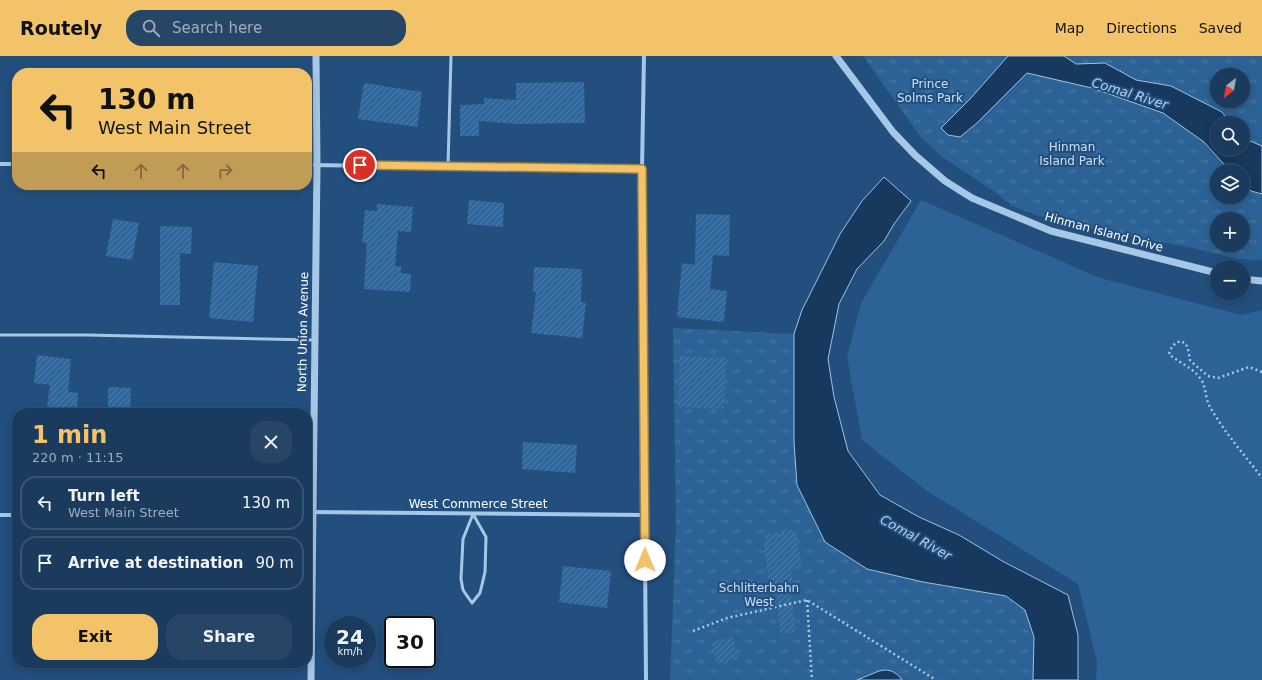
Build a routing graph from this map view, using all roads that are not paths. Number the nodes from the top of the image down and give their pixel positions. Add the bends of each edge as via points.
1 (316, 56) edge
2 (451, 56) edge
3 (644, 56) edge
4 (836, 56) edge
5 (0, 164) edge
6 (12, 164) edge
7 (312, 165) edge
8 (317, 165) junction
9 (448, 166) junction
10 (642, 169) junction
11 (1210, 271) edge
12 (1250, 280) edge
13 (1262, 281) edge
14 (0, 335) edge
15 (314, 340) junction
16 (312, 409) edge
17 (312, 512) edge
18 (473, 514) junction
19 (0, 515) edge
20 (12, 515) edge
21 (644, 515) junction
22 (311, 668) edge
23 (311, 680) edge
24 (646, 680) edge

1 - 8 street, North Union Avenue
2 - 9 lane
3 - 10 street
4 - 11 street, Hinman Island Drive via 893,132 915,155 945,181 972,198 1051,231
5 - 6 street
7 - 8 street
8 - 9 street
8 - 15 street, North Union Avenue
9 - 10 street
10 - 21 street
12 - 13 street
14 - 15 lane
15 - 16 street, North Union Avenue
17 - 18 street, West Commerce Street
18 - 18 lane via 463,539 461,579 463,590 472,603 480,593 485,572 486,538
18 - 21 street, West Commerce Street
19 - 20 street
21 - 24 street
22 - 23 street, North Union Avenue

